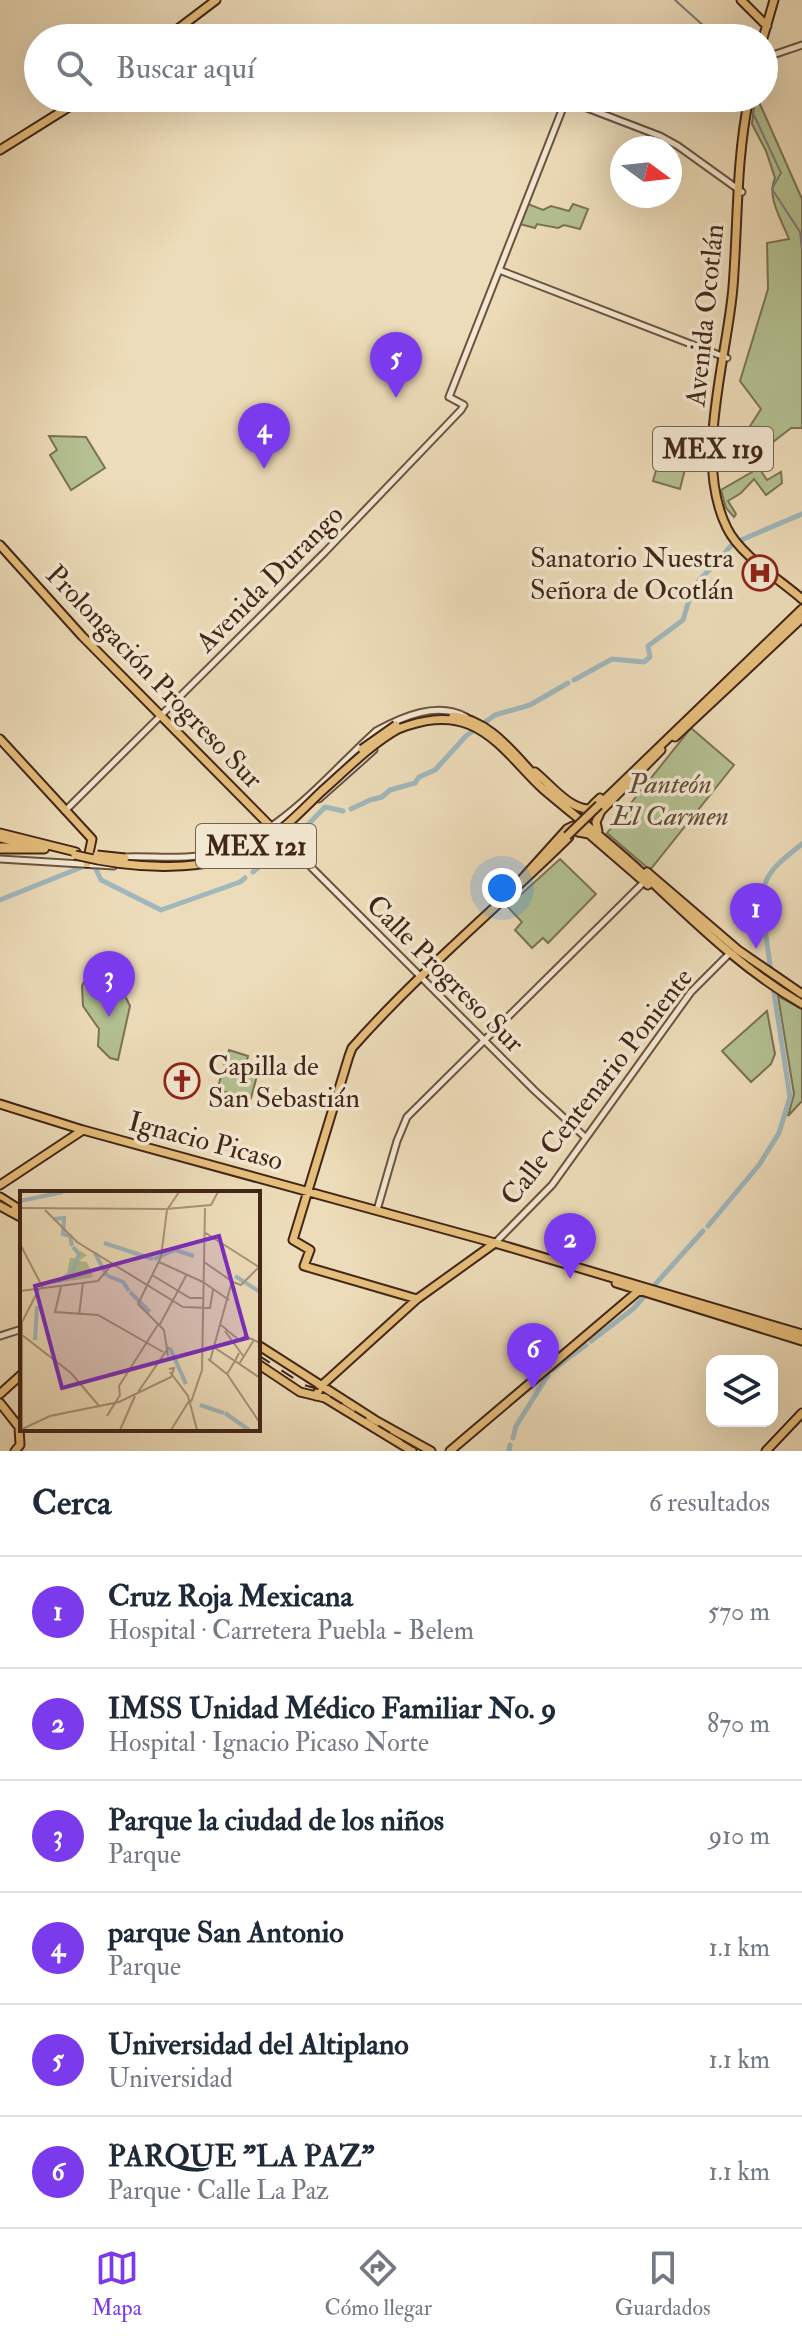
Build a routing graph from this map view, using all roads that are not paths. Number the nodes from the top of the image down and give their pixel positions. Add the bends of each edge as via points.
1 (216, 0) edge
2 (743, 0) edge
3 (774, 0) edge
4 (767, 23) joint
5 (184, 24) edge
6 (802, 45) edge
7 (778, 54) edge
8 (61, 112) edge
9 (561, 112) edge
10 (597, 112) edge
11 (748, 112) edge
12 (0, 150) edge
13 (740, 192) junction
14 (499, 270) junction
15 (725, 358) junction
16 (0, 545) edge
17 (802, 597) edge
18 (801, 613) edge
19 (161, 715) junction
20 (467, 721) junction
21 (397, 727) junction
22 (0, 739) edge
23 (506, 748) junction
24 (528, 767) junction
25 (559, 803) junction
26 (599, 806) junction
27 (293, 808) junction
28 (588, 810) junction
29 (65, 811) junction
30 (300, 816) junction
31 (577, 828) junction
32 (278, 830) junction
33 (598, 831) junction
34 (0, 836) edge
35 (236, 846) junction
36 (0, 848) edge
37 (44, 848) junction
38 (216, 852) junction
39 (76, 854) junction
40 (117, 858) junction
41 (280, 858) dead end
42 (0, 859) edge
43 (236, 859) junction
44 (88, 860) junction
45 (220, 864) junction
46 (646, 880) junction
47 (678, 899) junction
48 (481, 920) junction
49 (697, 920) junction
50 (714, 929) junction
51 (707, 936) junction
52 (729, 954) junction
53 (420, 975) junction
54 (802, 994) edge
55 (802, 1004) edge
56 (485, 1040) junction
57 (0, 1104) edge
58 (83, 1130) junction
59 (585, 1137) junction
60 (0, 1185) edge
61 (308, 1191) junction
62 (0, 1197) edge
63 (0, 1206) edge
64 (20, 1210) edge
65 (377, 1210) junction
66 (20, 1217) edge
67 (493, 1244) junction
68 (647, 1290) junction
69 (417, 1299) junction
70 (20, 1330) edge
71 (802, 1334) edge
72 (0, 1336) edge
73 (802, 1341) edge
74 (260, 1346) edge
75 (260, 1365) edge
76 (20, 1376) edge
77 (321, 1386) junction
78 (0, 1394) edge
79 (316, 1396) junction
80 (0, 1403) edge
81 (802, 1416) edge
82 (18, 1448) edge
83 (412, 1451) edge
84 (431, 1451) edge
85 (450, 1451) edge
86 (769, 1451) edge

1 - 5 main road
2 - 4 main road
3 - 4 main road
6 - 7 street
8 - 12 main road
9 - 14 street
10 - 13 street via 678,146
11 - 13 main road, Avenida Ocotlán / MEX 119
13 - 15 main road, Avenida Ocotlán / MEX 119
14 - 15 street
14 - 19 street, Avenida Durango via 449,397 464,405 455,419
15 - 17 main road, Avenida Ocotlán / MEX 119 via 716,472 721,505 737,540
16 - 19 main road, Prolongación Progreso Sur
17 - 18 main road
18 - 26 main road
19 - 29 street, Avenida Durango
19 - 32 main road, Prolongación Progreso Sur
20 - 21 main road, MEX 121 via 427,720
20 - 23 main road, MEX 121
20 - 27 street via 445,710 399,718 376,731
20 - 30 street via 424,724 381,742
21 - 39 main road, MEX 121, bridge via 274,835 248,851 190,865 113,862
21 - 40 main road, MEX 121, bridge via 373,740 273,831 248,847 195,861
22 - 29 main road
23 - 24 main road
23 - 25 main road, MEX 121
23 - 26 main road via 575,804
24 - 28 main road via 573,806
24 - 31 main road, MEX 121
25 - 31 main road, MEX 121
25 - 31 main road
26 - 28 main road
26 - 31 main road, bridge
26 - 33 main road
27 - 30 street
27 - 32 street via 281,818
28 - 31 main road
29 - 44 main road via 92,839
30 - 32 street
31 - 33 main road, MEX 121
31 - 46 main road
31 - 48 main road
31 - 48 main road
32 - 35 street
32 - 41 street
32 - 43 street via 271,841
32 - 53 street, Calle Progreso Sur
33 - 47 main road, MEX 121
34 - 37 main road, MEX 121
34 - 39 main road, MEX 121
35 - 38 street
35 - 43 street
36 - 37 highway
37 - 39 main road, MEX 121
38 - 40 street
38 - 45 street
39 - 40 main road, MEX 121, bridge
42 - 44 street
43 - 45 street
44 - 45 street via 173,869
46 - 47 main road
46 - 49 main road, MEX 121
46 - 56 street
47 - 49 main road, MEX 121
48 - 53 main road
49 - 50 main road, MEX 121
49 - 51 main road, MEX 121
50 - 51 main road
50 - 54 main road, MEX 121
51 - 52 main road, MEX 121
52 - 55 main road, MEX 121
52 - 59 street, Calle Centenario Poniente via 691,992
53 - 56 street, Calle Progreso Sur
53 - 61 main road via 352,1048
56 - 59 street, Calle Progreso Sur
56 - 65 street via 403,1123
57 - 58 main road, Ignacio Picaso
58 - 60 main road
58 - 61 main road, Ignacio Picaso
59 - 67 street, Calle Centenario Poniente via 552,1185
61 - 65 main road, Ignacio Picaso
61 - 69 main road via 293,1240 310,1250 304,1266
62 - 64 main road
63 - 66 main road
65 - 67 main road, Ignacio Picaso
67 - 68 main road, Ignacio Picaso
67 - 69 main road
68 - 71 main road
68 - 73 main road
68 - 85 main road
69 - 77 main road
70 - 72 street
74 - 77 main road
75 - 79 main road via 300,1392
76 - 78 main road
77 - 79 main road
77 - 84 main road
79 - 83 main road
80 - 82 main road via 19,1427
81 - 86 main road

